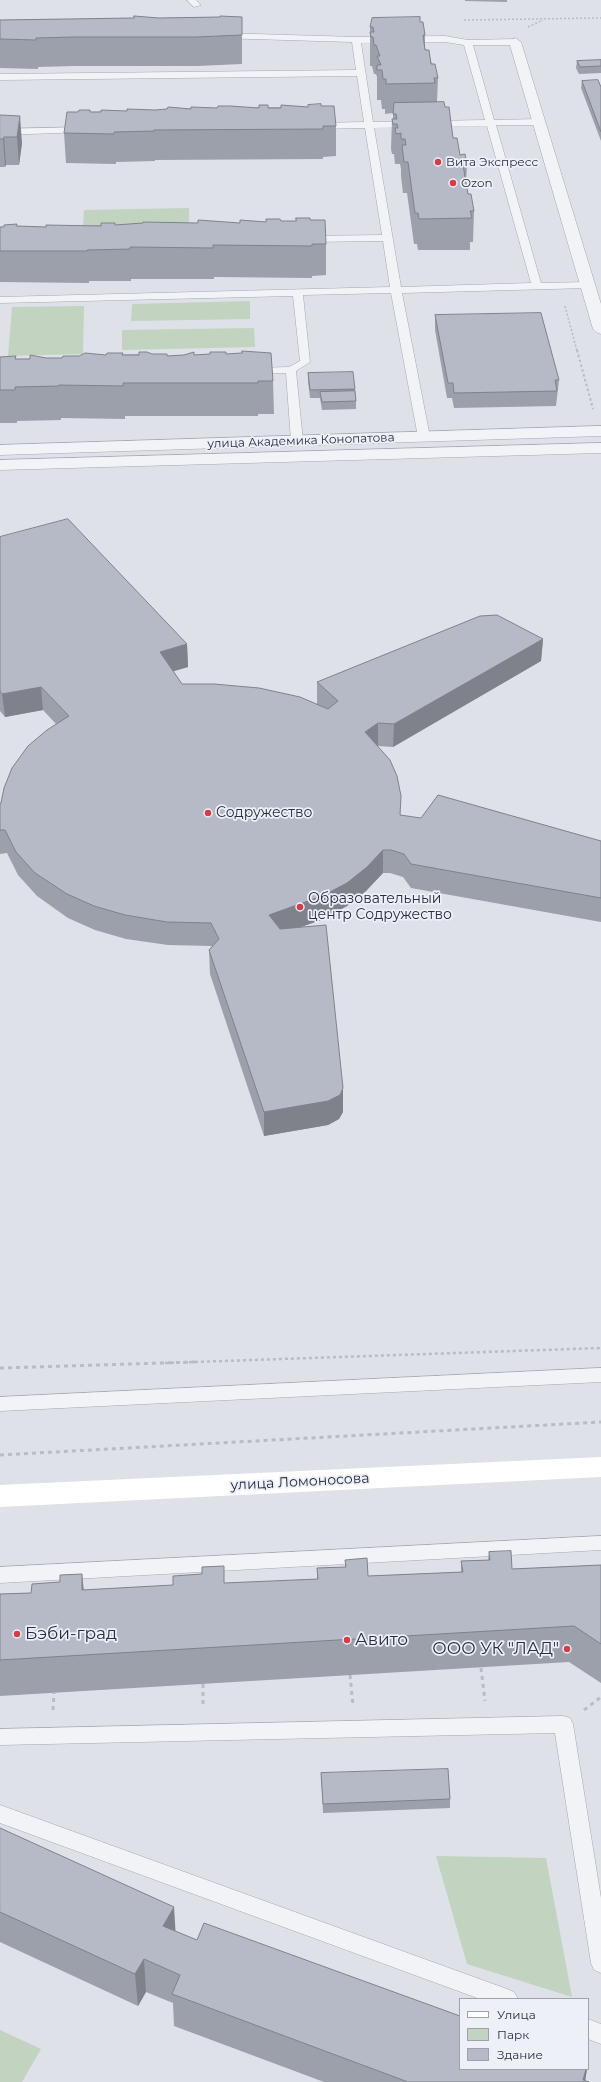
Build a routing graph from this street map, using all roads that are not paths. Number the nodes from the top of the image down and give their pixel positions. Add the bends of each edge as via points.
1 (211, 36) edge
2 (356, 40) junction
3 (516, 42) joint
4 (468, 43) junction
5 (361, 73) junction
6 (0, 77) edge
7 (539, 122) junction
8 (490, 123) junction
9 (369, 124) junction
10 (306, 126) edge
11 (94, 130) edge
12 (0, 132) edge
13 (387, 238) junction
14 (300, 240) edge
15 (588, 285) junction
16 (537, 286) junction
17 (396, 290) junction
18 (298, 292) junction
19 (0, 300) edge
20 (601, 329) edge
21 (291, 370) junction
22 (244, 372) edge
23 (601, 431) edge
24 (424, 437) junction
25 (297, 441) junction
26 (601, 448) edge
27 (0, 450) edge
28 (0, 465) edge
29 (601, 1375) edge
30 (0, 1404) edge
31 (601, 1467) edge
32 (0, 1496) edge
33 (601, 1542) edge
34 (0, 1575) edge
35 (0, 1737) edge
36 (0, 1814) edge
37 (601, 1963) edge
38 (504, 1998) edge
39 (589, 2029) edge
40 (601, 2034) edge

1 - 2 lane
2 - 4 lane via 445,39
2 - 5 lane
3 - 4 lane
3 - 7 street
4 - 8 lane
5 - 6 lane
5 - 9 lane
7 - 8 lane
7 - 15 street
8 - 9 lane
8 - 16 lane
9 - 10 lane
9 - 13 lane
11 - 12 lane
13 - 14 lane
13 - 17 lane
15 - 16 lane
15 - 20 street
16 - 17 lane
17 - 18 lane
17 - 24 lane
18 - 19 lane
18 - 21 lane via 305,362
21 - 22 lane
21 - 25 lane
23 - 24 street, улица Академика Конопатова
24 - 25 street, улица Академика Конопатова
25 - 27 street, улица Академика Конопатова
26 - 28 street, улица Академика Конопатова
29 - 30 lane
31 - 32 main road, улица Ломоносова
33 - 34 lane
35 - 37 lane via 563,1724
36 - 38 lane
39 - 40 lane

